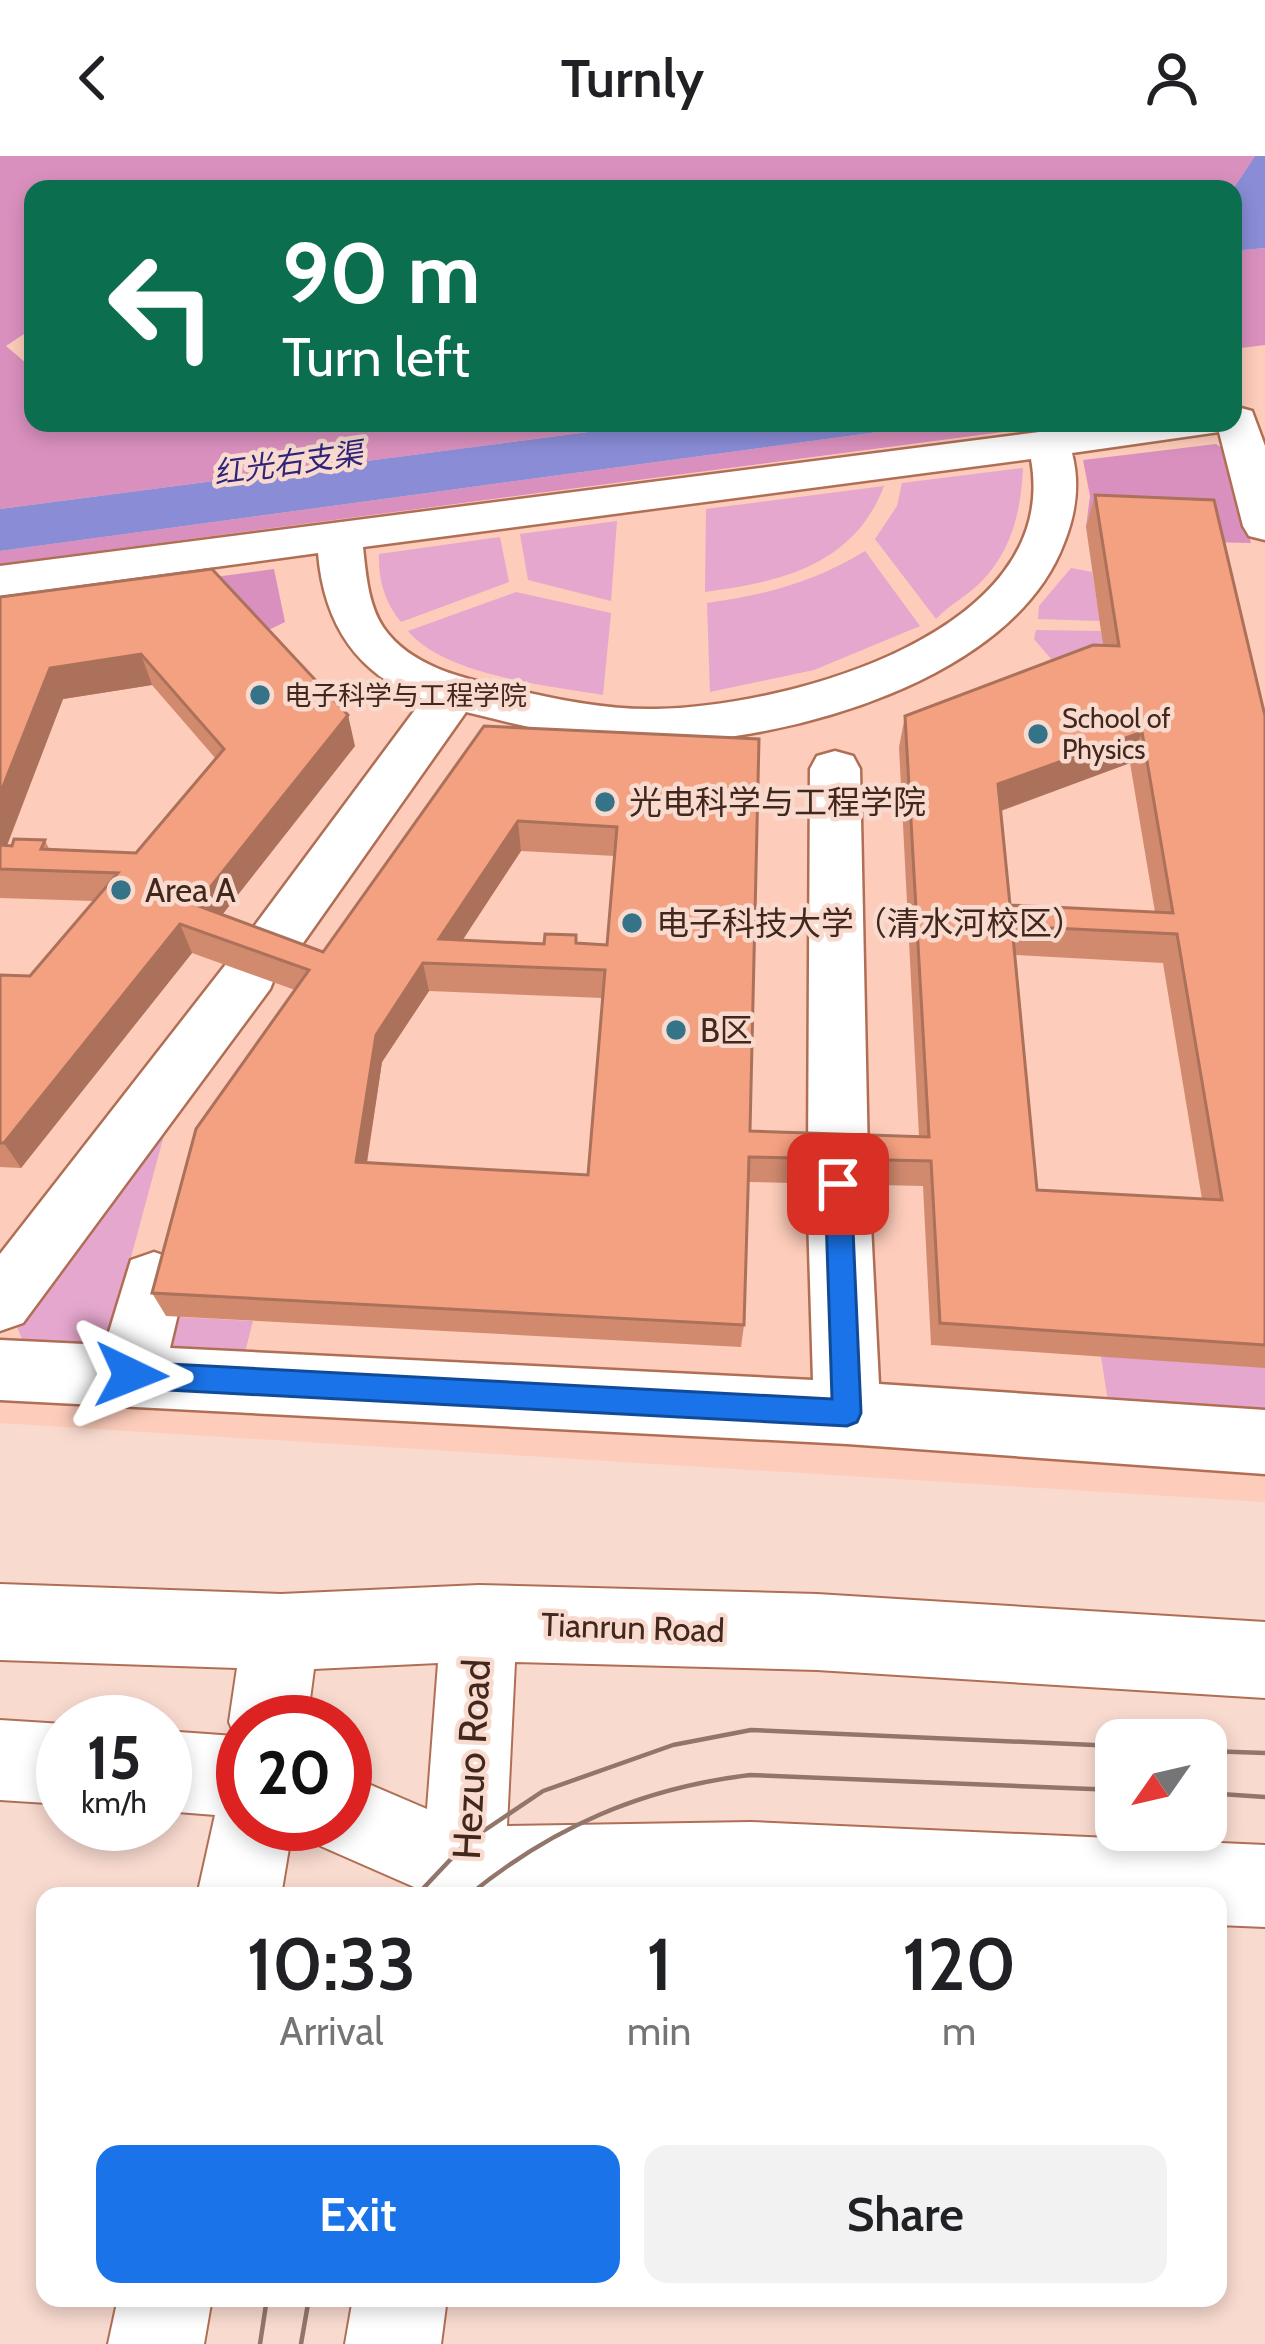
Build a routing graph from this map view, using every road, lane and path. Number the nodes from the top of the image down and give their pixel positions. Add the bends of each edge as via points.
1 (1146, 432) edge
2 (1238, 432) edge
3 (1048, 444) junction
4 (1265, 526) edge
5 (339, 535) junction
6 (0, 580) edge
7 (454, 693) junction
8 (835, 769) dead end
9 (154, 1280) edge
10 (0, 1303) edge
11 (0, 1370) edge
12 (131, 1375) junction
13 (847, 1413) junction
14 (1265, 1442) edge
15 (0, 1622) edge
16 (479, 1622) junction
17 (280, 1631) junction
18 (1265, 1660) edge
19 (272, 1695) edge
20 (0, 1760) edge
21 (36, 1762) edge
22 (372, 1830) edge
23 (247, 1851) edge
24 (464, 1882) edge
25 (1265, 1886) edge
26 (241, 1887) edge
27 (163, 2307) edge
28 (399, 2307) edge
29 (156, 2344) edge
30 (393, 2344) edge

1 - 3 street
2 - 4 street
3 - 5 street
3 - 7 street via 1055,505 1016,590 947,645 833,696 656,726
5 - 6 street
5 - 7 street via 350,613 369,642 417,679
7 - 10 street
8 - 13 street
9 - 12 street
11 - 12 street
12 - 13 street
13 - 14 street
15 - 17 main road, Tianrun Road
16 - 17 main road, Tianrun Road
16 - 18 main road, Tianrun Road via 817,1632
16 - 24 main road, Hezuo Road
17 - 19 main road
20 - 21 main road
22 - 24 main road
23 - 26 main road
24 - 25 main road via 751,1863
27 - 29 main road
28 - 30 main road

